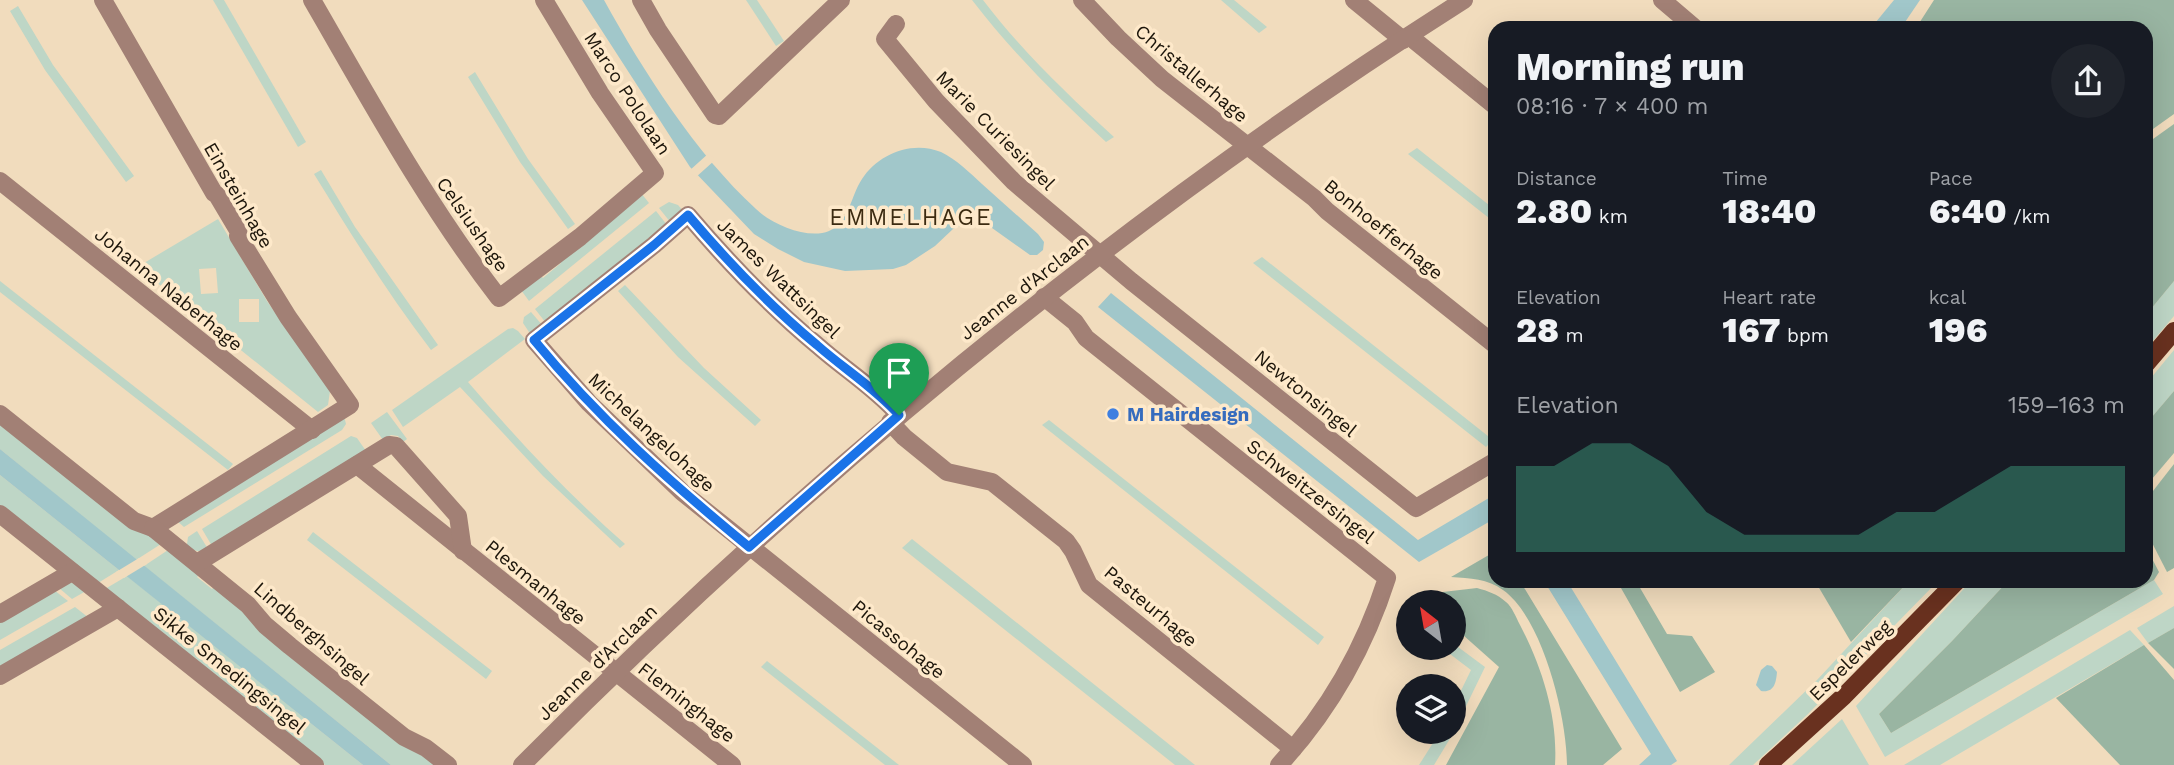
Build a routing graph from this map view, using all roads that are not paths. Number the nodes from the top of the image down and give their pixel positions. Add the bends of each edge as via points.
1 (103, 0) edge
2 (312, 0) edge
3 (544, 0) edge
4 (641, 0) edge
5 (841, 0) edge
6 (1082, 0) edge
7 (1354, 0) edge
8 (1464, 0) edge
9 (1662, 0) edge
10 (1687, 21) edge
11 (896, 24) dead end
12 (1406, 38) junction
13 (1488, 101) edge
14 (1247, 146) junction
15 (655, 173) joint
16 (0, 181) edge
17 (1099, 255) junction
18 (1044, 297) junction
19 (2174, 331) edge
20 (1488, 339) edge
21 (534, 340) joint
22 (2153, 356) edge
23 (0, 414) edge
24 (895, 419) junction
25 (312, 430) junction
26 (357, 465) junction
27 (1488, 466) edge
28 (0, 514) edge
29 (153, 528) junction
30 (749, 547) junction
31 (463, 551) junction
32 (197, 563) junction
33 (72, 572) junction
34 (1950, 588) edge
35 (118, 608) junction
36 (0, 614) edge
37 (615, 672) junction
38 (0, 676) edge
39 (1293, 749) junction
40 (315, 765) edge
41 (448, 765) edge
42 (522, 765) edge
43 (732, 765) edge
44 (1023, 765) edge
45 (1279, 765) edge
46 (1769, 765) edge

1 - 25 street, Einsteinhage via 262,276 350,405
2 - 15 street, Celsiushage via 420,185 499,298
3 - 15 street, Marco Pololaan
4 - 5 street via 693,84 719,116
6 - 14 street, Christallerhage via 1152,70
7 - 12 street
8 - 12 street, Jeanne d'Arclaan
9 - 10 street
11 - 17 street, Marie Curiesingel via 886,40 923,86 992,161
12 - 13 street
12 - 14 street, Jeanne d'Arclaan
14 - 17 street, Jeanne d'Arclaan
14 - 20 street, Bonhoefferhage
16 - 25 street, Johanna Naberhage
17 - 18 street, Jeanne d'Arclaan
17 - 27 street, Newtonsingel via 1416,508
18 - 24 street, Jeanne d'Arclaan
18 - 39 street, Schweitzersingel via 1074,321 1086,338 1387,578 1348,670
19 - 22 main road
21 - 24 street, James Wattsingel via 688,215 781,313 887,402
21 - 30 street, Michelangelohage via 636,450
23 - 29 street, Lindberghsingel via 135,521
24 - 30 street, Jeanne d'Arclaan
24 - 39 street, Pasteurhage via 904,437 947,472 992,482 1066,541 1092,587
25 - 29 street
26 - 31 street, Plesmanhage
26 - 31 street, Plesmanhage via 389,444 396,446 458,516
26 - 32 street, Plesmanhage
28 - 33 street, Sikke Smedingsingel
29 - 32 street, Lindberghsingel
30 - 37 street, Jeanne d'Arclaan
30 - 44 street, Picassohage
31 - 37 street, Plesmanhage
32 - 41 street, Lindberghsingel via 300,654 402,735
33 - 35 street, Sikke Smedingsingel
33 - 36 street
34 - 46 main road, Espelerweg
35 - 38 street
35 - 40 street, Sikke Smedingsingel
37 - 42 street, Jeanne d'Arclaan
37 - 43 street, Fleminghage
39 - 45 street, Schweitzersingel

